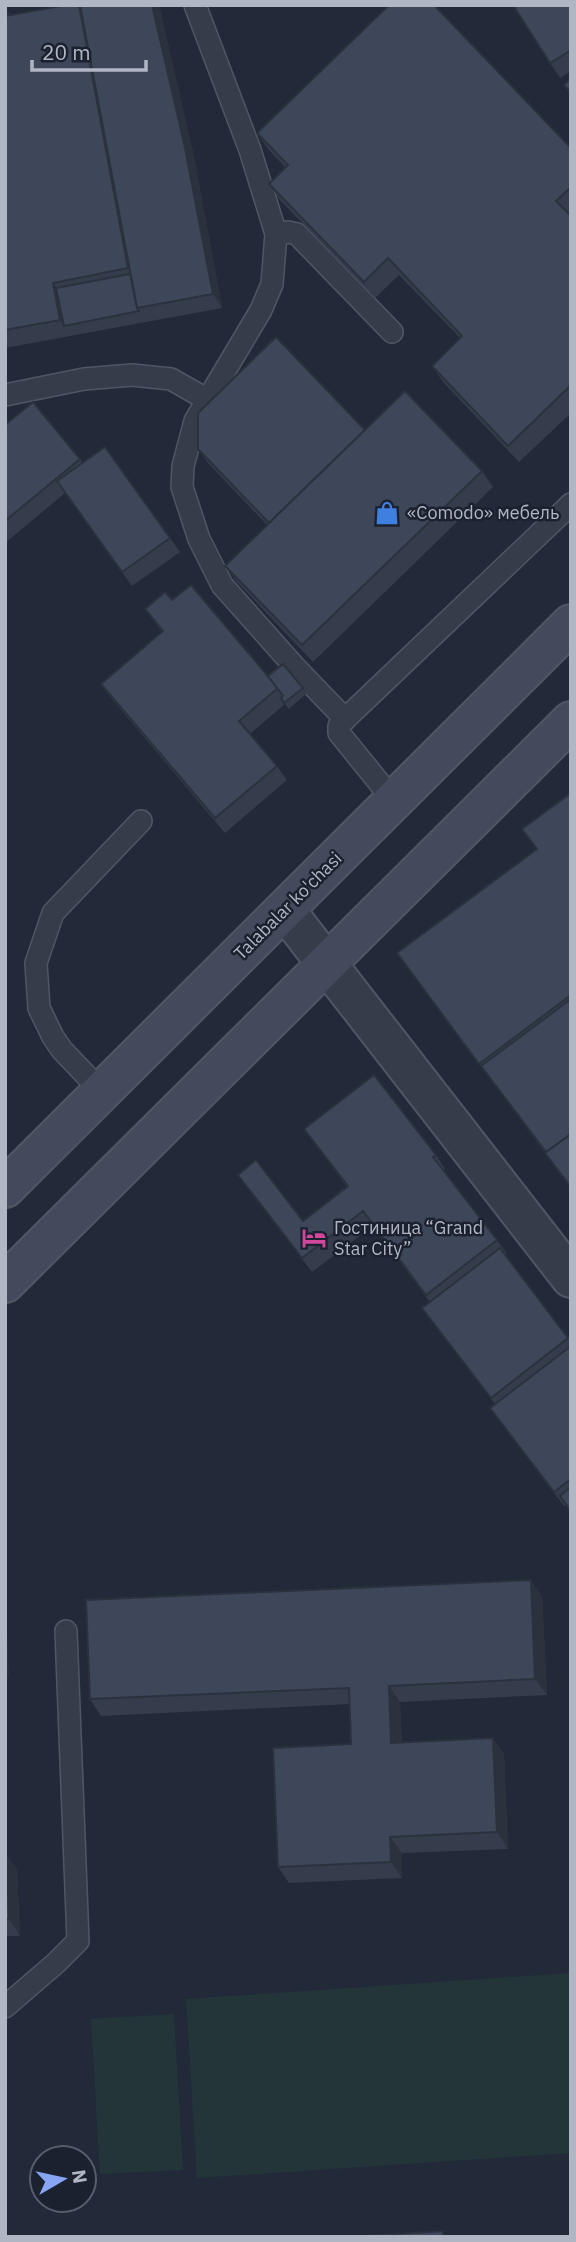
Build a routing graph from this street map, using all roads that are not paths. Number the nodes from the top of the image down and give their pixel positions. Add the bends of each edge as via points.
1 (195, 5) edge
2 (276, 234) junction
3 (392, 332) dead end
4 (5, 395) edge
5 (206, 399) junction
6 (571, 504) edge
7 (571, 624) edge
8 (345, 719) junction
9 (571, 721) edge
10 (394, 801) junction
11 (141, 821) dead end
12 (285, 910) junction
13 (326, 964) junction
14 (102, 1092) junction
15 (5, 1188) edge
16 (571, 1278) edge
17 (5, 1283) edge
18 (66, 1630) dead end
19 (5, 2007) edge

1 - 2 lane
2 - 3 lane via 297,234
2 - 5 lane via 272,284 261,310
4 - 5 lane via 84,379 132,376 172,379
5 - 8 lane via 183,466 182,487 199,539 222,584
6 - 8 lane
7 - 10 main road, Talabalar ko'chasi
8 - 10 lane via 339,733
9 - 13 main road
10 - 12 main road, Talabalar ko'chasi
11 - 14 lane via 53,913 36,963 39,1008 53,1037
12 - 13 street
12 - 14 main road, Talabalar ko'chasi
13 - 16 street
13 - 17 main road
14 - 15 main road, Talabalar ko'chasi
18 - 19 lane via 78,1941

